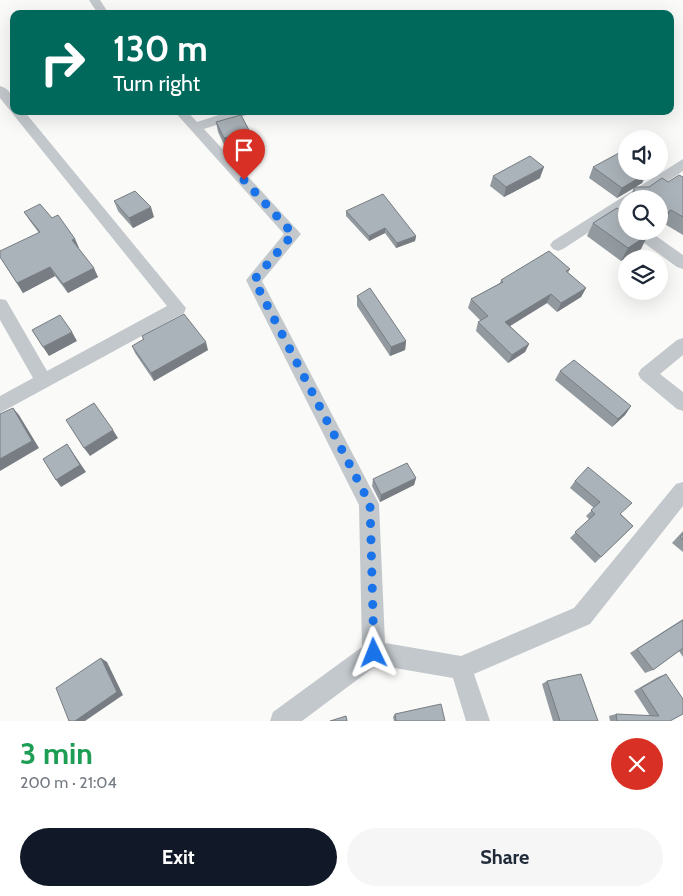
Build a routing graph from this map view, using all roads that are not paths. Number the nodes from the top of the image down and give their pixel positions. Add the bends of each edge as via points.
1 (0, 90) edge
2 (10, 102) edge
3 (20, 115) edge
4 (184, 115) edge
5 (232, 115) edge
6 (195, 127) junction
7 (683, 164) edge
8 (644, 190) edge
9 (618, 206) edge
10 (610, 212) junction
11 (618, 218) edge
12 (651, 240) edge
13 (558, 245) dead end
14 (683, 263) edge
15 (0, 306) edge
16 (683, 345) edge
17 (44, 381) junction
18 (683, 404) edge
19 (0, 405) edge
20 (683, 491) edge
21 (374, 653) junction
22 (461, 668) junction
23 (282, 721) edge
24 (478, 721) edge

1 - 2 street
3 - 17 street via 178,308
4 - 6 street
5 - 6 street
6 - 21 street via 293,234 254,280 370,504
7 - 8 street
9 - 10 street
10 - 11 street
10 - 13 street
12 - 14 street
15 - 17 street
16 - 18 street via 646,374
17 - 19 street
20 - 22 street via 582,616
21 - 22 street
21 - 23 street
22 - 24 street

